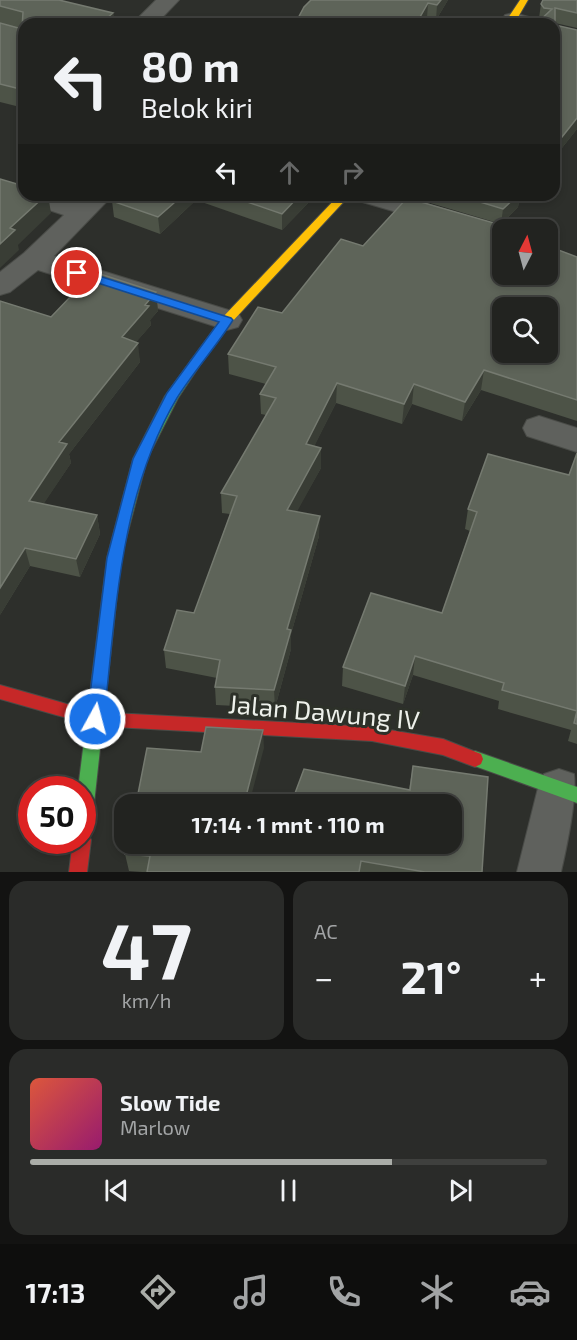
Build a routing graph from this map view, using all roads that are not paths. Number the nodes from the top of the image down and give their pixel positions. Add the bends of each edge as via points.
1 (168, 0) edge
2 (524, 0) edge
3 (149, 18) edge
4 (519, 18) edge
5 (339, 201) edge
6 (388, 201) edge
7 (91, 203) edge
8 (492, 232) edge
9 (34, 259) junction
10 (0, 286) edge
11 (227, 320) junction
12 (539, 428) dead end
13 (577, 440) edge
14 (0, 692) edge
15 (95, 719) junction
16 (88, 776) edge
17 (568, 792) edge
18 (80, 854) edge
19 (78, 872) edge
20 (539, 872) edge

1 - 3 street
2 - 4 main road
5 - 11 main road
6 - 8 street
7 - 9 street
9 - 10 street
9 - 11 street
11 - 15 main road via 172,396 140,459 114,558
12 - 13 street
14 - 15 main road, Jalan Dawung IV
15 - 16 main road
15 - 17 main road, Jalan Dawung IV via 372,734 443,747
17 - 20 street
18 - 19 main road

